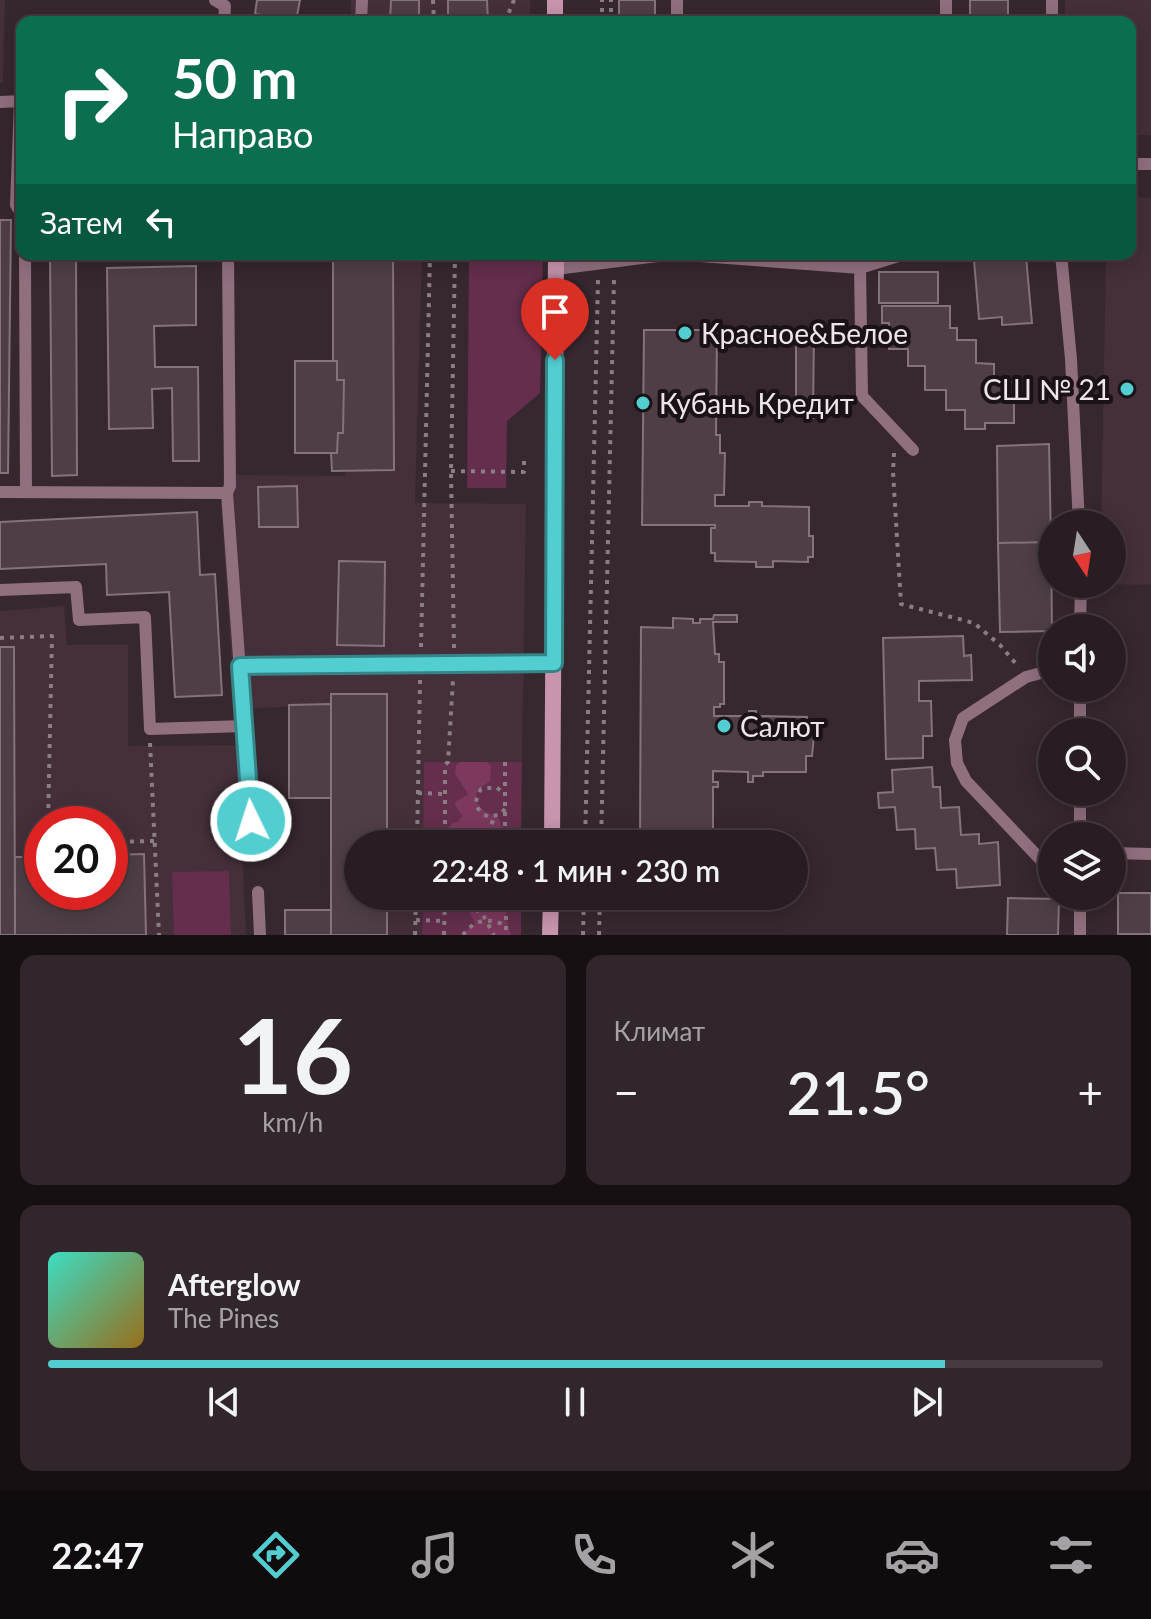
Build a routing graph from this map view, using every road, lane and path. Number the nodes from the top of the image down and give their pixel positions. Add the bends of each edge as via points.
1 (25, 260) edge
2 (228, 260) edge
3 (430, 260) edge
4 (455, 260) edge
5 (634, 260) edge
6 (753, 260) edge
7 (886, 260) edge
8 (1062, 260) edge
9 (556, 262) edge
10 (615, 263) junction
11 (599, 265) junction
12 (860, 268) junction
13 (895, 430) junction
14 (913, 450) dead end
15 (524, 458) dead end
16 (451, 471) junction
17 (0, 492) edge
18 (26, 492) junction
19 (227, 493) junction
20 (1078, 510) edge
21 (0, 590) edge
22 (0, 638) edge
23 (554, 663) junction
24 (420, 664) junction
25 (454, 664) junction
26 (240, 666) junction
27 (1038, 674) edge
28 (1026, 677) junction
29 (245, 726) junction
30 (150, 729) junction
31 (505, 762) dead end
32 (418, 793) junction
33 (445, 794) junction
34 (505, 794) junction
35 (48, 806) edge
36 (505, 809) junction
37 (495, 816) junction
38 (251, 821) dead end
39 (417, 830) edge
40 (445, 830) edge
41 (491, 830) edge
42 (505, 830) edge
43 (552, 830) edge
44 (585, 830) edge
45 (601, 830) edge
46 (154, 841) junction
47 (128, 842) edge
48 (1126, 853) edge
49 (1151, 854) edge
50 (1038, 857) edge
51 (258, 892) dead end
52 (416, 910) edge
53 (444, 910) edge
54 (478, 910) edge
55 (506, 910) edge
56 (551, 910) edge
57 (584, 910) edge
58 (600, 910) edge
59 (1080, 910) edge
60 (416, 920) junction
61 (487, 920) junction
62 (444, 921) junction
63 (506, 926) junction
64 (159, 935) edge
65 (260, 935) edge
66 (415, 935) edge
67 (444, 935) edge
68 (463, 935) edge
69 (494, 935) edge
70 (506, 935) edge
71 (550, 935) edge
72 (583, 935) edge
73 (599, 935) edge
74 (1080, 935) edge

1 - 18 lane
2 - 19 lane
3 - 24 path
4 - 16 path
5 - 10 lane
6 - 12 lane
7 - 12 lane
8 - 20 lane
9 - 11 lane
9 - 23 street
10 - 11 lane
10 - 45 path
11 - 44 path
12 - 13 lane via 862,396
13 - 14 lane
13 - 28 path via 901,604 974,623
15 - 16 path via 524,472
16 - 25 path
17 - 18 lane
18 - 19 lane
19 - 26 lane
21 - 30 lane via 76,587 79,620 145,617
22 - 35 path via 52,636
23 - 25 lane
23 - 43 street
24 - 25 lane
24 - 26 lane
24 - 32 path
25 - 33 path
26 - 29 lane
27 - 28 lane
28 - 50 lane via 963,718 955,740 957,763 966,781
29 - 30 lane
29 - 38 lane
30 - 46 path
31 - 34 path
32 - 33 path
32 - 39 path
33 - 40 path
34 - 36 path
34 - 37 path via 489,786 476,796 479,811
36 - 37 path
36 - 42 path
37 - 41 path
46 - 47 path
46 - 64 path
48 - 49 lane
51 - 65 lane
52 - 60 path
53 - 62 path
54 - 61 path
55 - 63 path
56 - 71 street
57 - 72 path
58 - 73 path
59 - 74 lane
60 - 62 path
60 - 66 path
61 - 63 path
61 - 68 path
61 - 69 path
62 - 67 path
63 - 70 path

